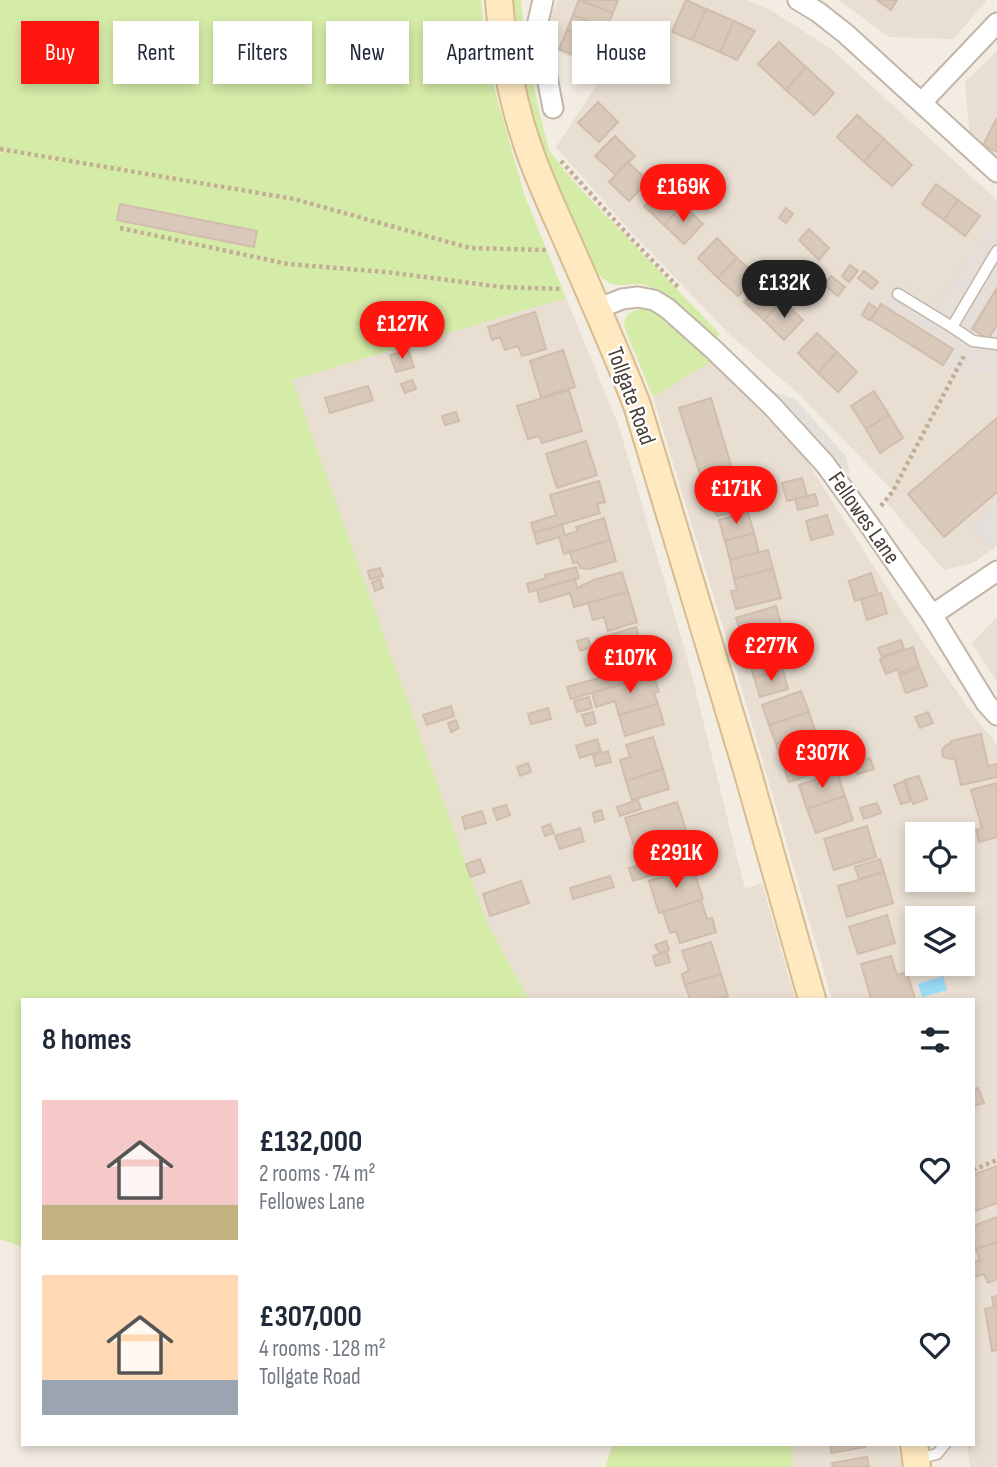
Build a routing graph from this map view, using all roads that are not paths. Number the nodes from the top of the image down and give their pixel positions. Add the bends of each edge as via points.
1 (499, 0) edge
2 (543, 0) edge
3 (798, 0) edge
4 (997, 23) edge
5 (922, 102) junction
6 (553, 108) dead end
7 (997, 172) edge
8 (997, 251) edge
9 (898, 294) dead end
10 (597, 309) junction
11 (951, 327) junction
12 (997, 344) edge
13 (997, 571) edge
14 (932, 615) junction
15 (997, 715) edge
16 (812, 998) edge
17 (943, 1446) edge
18 (916, 1457) edge

1 - 10 street, Tollgate Road via 512,89 531,157
2 - 6 street via 537,26
3 - 5 street via 846,34
4 - 5 street
5 - 7 street
8 - 11 lane
9 - 11 lane
10 - 14 street, Fellowes Lane via 622,299 654,300 713,349 825,464
10 - 16 street, Tollgate Road via 637,405
11 - 12 lane via 972,341
13 - 14 street
14 - 15 street, Fellowes Lane
17 - 18 lane via 937,1454

